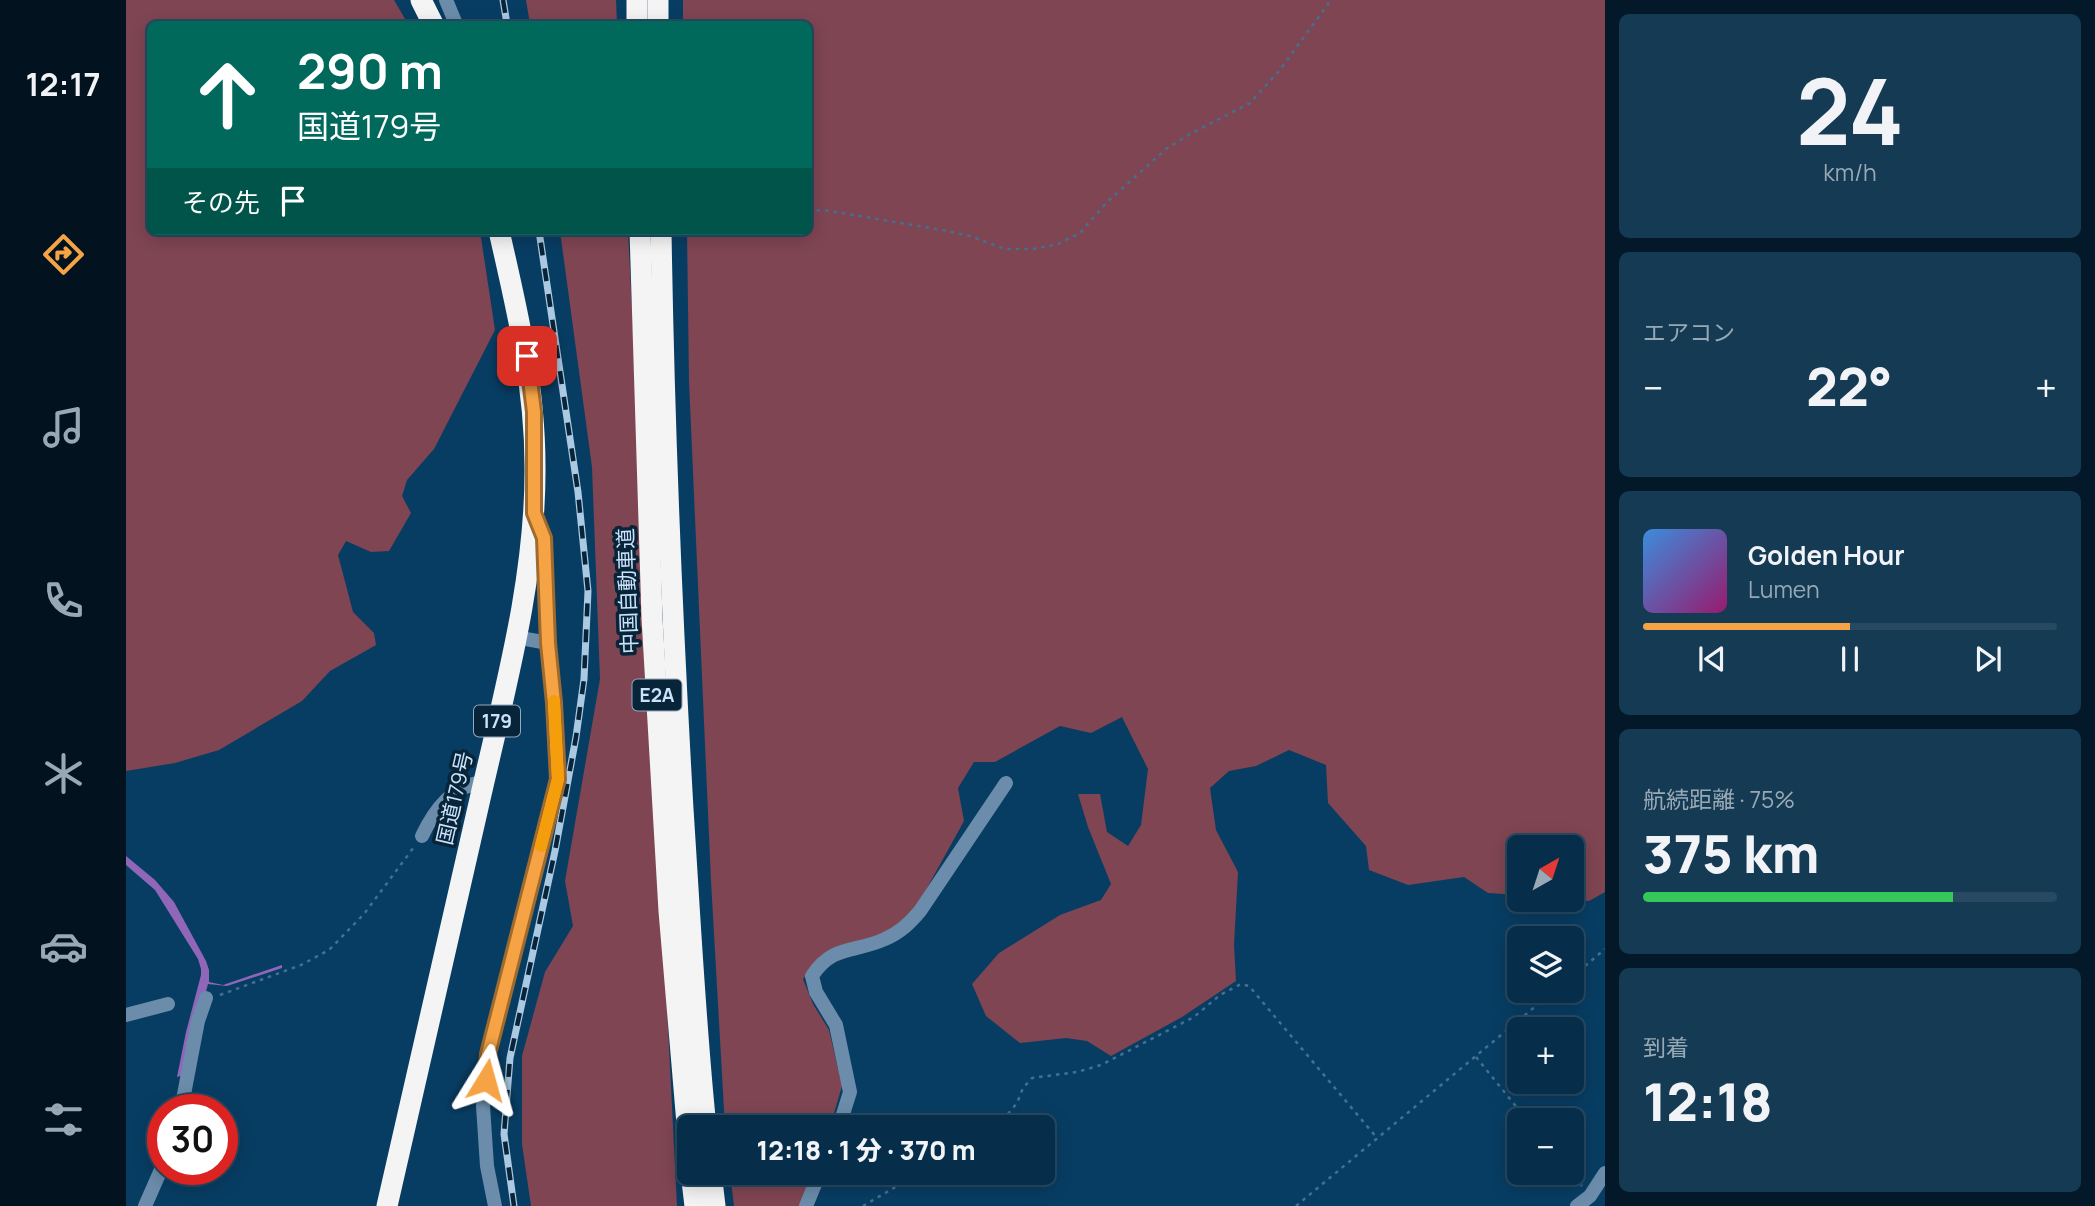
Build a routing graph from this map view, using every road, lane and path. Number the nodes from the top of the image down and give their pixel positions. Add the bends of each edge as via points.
1 (421, 0) edge
2 (446, 0) edge
3 (637, 0) edge
4 (658, 0) edge
5 (1331, 0) edge
6 (432, 21) edge
7 (455, 21) edge
8 (637, 21) edge
9 (658, 21) edge
10 (812, 211) edge
11 (500, 235) edge
12 (640, 235) edge
13 (661, 235) edge
14 (534, 513) junction
15 (515, 637) junction
16 (548, 643) junction
17 (483, 782) junction
18 (1006, 783) dead end
19 (422, 836) joint
20 (1605, 949) edge
21 (1584, 967) edge
22 (206, 998) joint
23 (168, 1003) dead end
24 (1540, 1003) edge
25 (126, 1015) edge
26 (1476, 1057) junction
27 (184, 1094) edge
28 (1517, 1108) edge
29 (686, 1115) edge
30 (705, 1115) edge
31 (843, 1115) edge
32 (1007, 1115) edge
33 (1377, 1138) junction
34 (1605, 1173) edge
35 (154, 1185) edge
36 (693, 1185) edge
37 (713, 1185) edge
38 (815, 1185) edge
39 (899, 1185) edge
40 (145, 1206) edge
41 (387, 1206) edge
42 (495, 1206) edge
43 (695, 1206) edge
44 (715, 1206) edge
45 (806, 1206) edge
46 (863, 1206) edge
47 (1296, 1206) edge
48 (1577, 1206) edge

1 - 6 highway
2 - 7 street
3 - 8 highway
4 - 9 highway
5 - 10 path via 1250,103 1167,149 1107,202 1080,233 1058,244 1006,249 942,230
11 - 14 highway, 国道179号 / 179 via 527,356 534,412
12 - 29 highway, 中国自動車道 / E2A via 652,618
13 - 30 highway, 中国自動車道 / E2A via 672,622
14 - 15 highway, 国道179号 / 179
14 - 16 street via 544,538
15 - 16 street
15 - 17 highway, 国道179号 / 179
16 - 42 street via 558,779 488,1054 483,1106
17 - 19 street via 450,795
17 - 41 highway, 国道179号 / 179
18 - 31 street via 903,930 830,956 812,976 836,1025 850,1092
19 - 22 path via 364,914 329,950 301,965
20 - 21 path
22 - 27 street
23 - 25 street
24 - 26 path
26 - 28 path
26 - 33 path
32 - 33 path via 1032,1078 1101,1065 1194,1017 1241,984 1249,986
33 - 47 path
34 - 48 street
35 - 40 street
36 - 43 highway
37 - 44 highway
38 - 45 street
39 - 46 path

